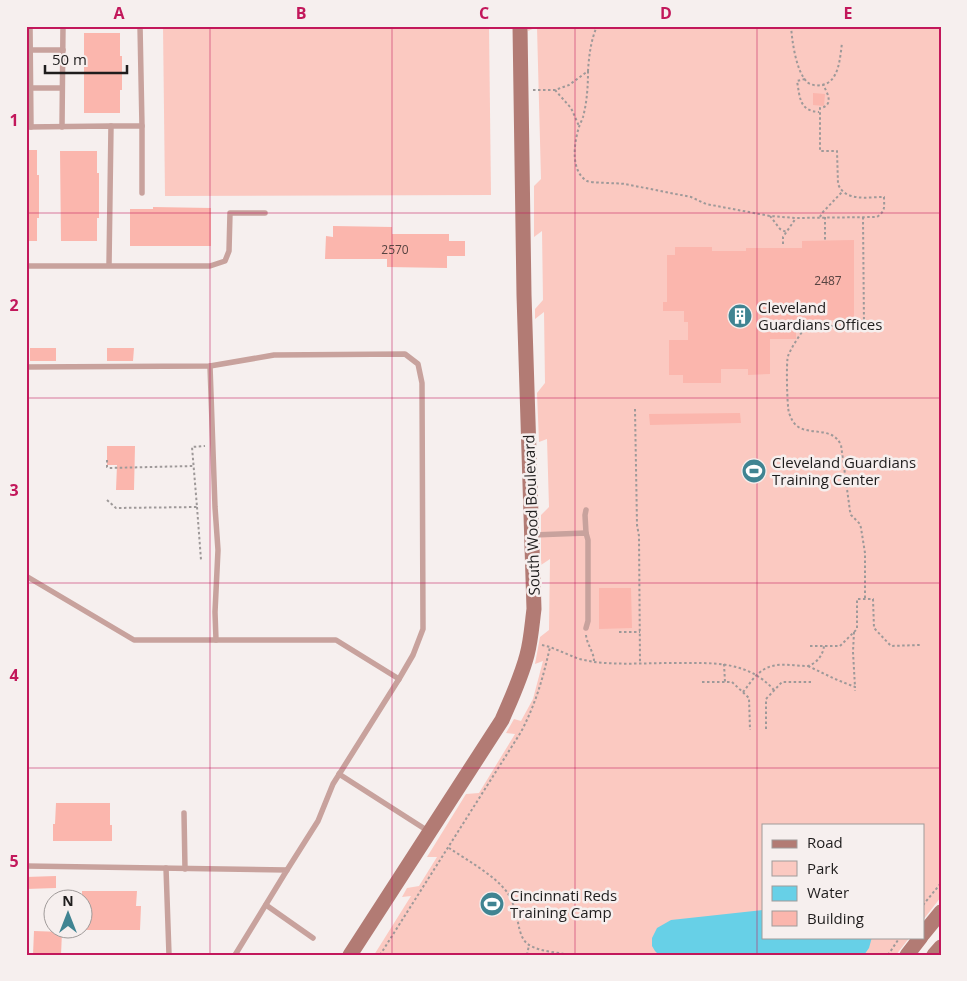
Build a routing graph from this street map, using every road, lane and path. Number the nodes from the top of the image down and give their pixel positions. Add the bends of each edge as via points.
1 (30, 26) edge
2 (63, 26) edge
3 (140, 26) edge
4 (520, 26) edge
5 (597, 26) edge
6 (791, 26) edge
7 (842, 43) dead end
8 (31, 50) junction
9 (63, 50) junction
10 (588, 70) junction
11 (805, 79) junction
12 (823, 85) junction
13 (31, 88) junction
14 (62, 88) junction
15 (520, 90) junction
16 (554, 90) junction
17 (820, 112) junction
18 (62, 126) junction
19 (110, 126) junction
20 (142, 126) junction
21 (579, 126) junction
22 (29, 127) edge
23 (842, 192) junction
24 (142, 193) dead end
25 (265, 214) dead end
26 (770, 216) junction
27 (863, 217) junction
28 (796, 218) junction
29 (820, 218) junction
30 (825, 218) junction
31 (786, 232) junction
32 (825, 241) dead end
33 (783, 244) dead end
34 (109, 265) junction
35 (26, 266) edge
36 (210, 366) junction
37 (26, 367) edge
38 (635, 409) dead end
39 (212, 446) junction
40 (107, 460) dead end
41 (193, 466) junction
42 (106, 500) dead end
43 (197, 507) junction
44 (586, 510) dead end
45 (586, 533) junction
46 (531, 535) junction
47 (201, 560) dead end
48 (26, 576) edge
49 (865, 600) junction
50 (586, 628) joint
51 (619, 632) dead end
52 (640, 632) junction
53 (854, 632) junction
54 (216, 640) junction
55 (530, 642) junction
56 (920, 645) dead end
57 (810, 646) dead end
58 (824, 646) junction
59 (550, 647) junction
60 (594, 662) junction
61 (640, 663) junction
62 (724, 664) junction
63 (808, 666) junction
64 (757, 675) junction
65 (399, 679) junction
66 (702, 682) dead end
67 (725, 682) junction
68 (811, 682) dead end
69 (855, 687) junction
70 (774, 690) junction
71 (855, 691) dead end
72 (742, 692) junction
73 (766, 729) dead end
74 (750, 730) dead end
75 (339, 774) junction
76 (184, 812) dead end
77 (430, 832) junction
78 (448, 847) junction
79 (26, 866) edge
80 (166, 868) junction
81 (185, 869) junction
82 (287, 870) junction
83 (941, 883) edge
84 (924, 904) edge
85 (266, 905) junction
86 (941, 912) edge
87 (924, 933) edge
88 (313, 938) dead end
89 (899, 938) edge
90 (920, 938) edge
91 (528, 945) junction
92 (941, 946) edge
93 (169, 955) edge
94 (235, 955) edge
95 (350, 955) edge
96 (380, 955) edge
97 (527, 955) edge
98 (569, 955) edge
99 (888, 955) edge
100 (907, 955) edge
101 (934, 955) edge

1 - 8 lane
2 - 9 lane
3 - 20 lane
4 - 15 street, South Wood Boulevard
5 - 10 path
6 - 11 path via 796,58
7 - 12 path via 833,79
8 - 9 lane
8 - 13 lane
9 - 14 lane
10 - 16 path via 570,85
10 - 21 path via 586,101
11 - 12 path via 809,84
11 - 17 path via 797,81 803,106 812,112
12 - 17 path via 829,99
13 - 14 lane
13 - 22 lane
14 - 18 lane
15 - 16 path
15 - 46 street, South Wood Boulevard
16 - 21 path via 571,108
17 - 23 path via 820,151 837,151 837,180
18 - 19 lane
18 - 22 lane
19 - 20 lane
19 - 34 lane
20 - 24 lane
21 - 26 path via 575,161 578,171 587,181 625,184
23 - 27 path via 856,197 884,197 882,213 877,217
23 - 29 path
25 - 34 lane via 230,213 229,251 225,261 210,266
26 - 28 path
26 - 31 path
27 - 30 path
27 - 49 path via 864,326 806,326 788,356 788,408 797,426 831,434 841,445 851,515 862,528
28 - 29 path
28 - 31 path
29 - 30 path
30 - 32 path
31 - 33 path
34 - 35 lane
36 - 37 lane
36 - 39 lane
36 - 65 lane via 274,355 404,354 418,364 422,383 424,629
38 - 52 path
39 - 41 path via 192,447
39 - 54 lane via 218,550
40 - 41 path via 109,468
41 - 43 path
42 - 43 path via 116,508
43 - 47 path
44 - 45 lane
45 - 46 lane
45 - 50 lane
46 - 55 street, South Wood Boulevard via 534,609
48 - 54 lane via 134,640
49 - 53 path via 857,599 857,629
49 - 56 path via 874,600 874,628 891,646
50 - 60 path
51 - 52 path
52 - 61 path
53 - 58 path via 840,646
53 - 69 path
54 - 65 lane via 336,640
55 - 59 path
55 - 77 street, South Wood Boulevard via 502,720
57 - 58 path
58 - 63 path via 818,661
59 - 60 path
59 - 78 path via 541,686 521,732
60 - 61 path
61 - 62 path
62 - 64 path
62 - 67 path
63 - 64 path via 774,665
63 - 69 path
64 - 70 path
64 - 72 path
65 - 75 lane
66 - 67 path
67 - 72 path via 732,682
68 - 70 path via 782,682
69 - 71 path
70 - 73 path via 766,699
72 - 74 path via 749,698
75 - 77 lane
75 - 82 lane via 318,821
76 - 81 lane
77 - 95 street, South Wood Boulevard
78 - 91 path via 506,891
78 - 96 path
79 - 80 lane
80 - 81 lane
80 - 93 lane
81 - 82 lane
82 - 85 lane
83 - 84 path
85 - 88 lane
85 - 94 lane
86 - 87 street
89 - 99 path
90 - 100 street
91 - 97 path
91 - 98 path
92 - 101 street

